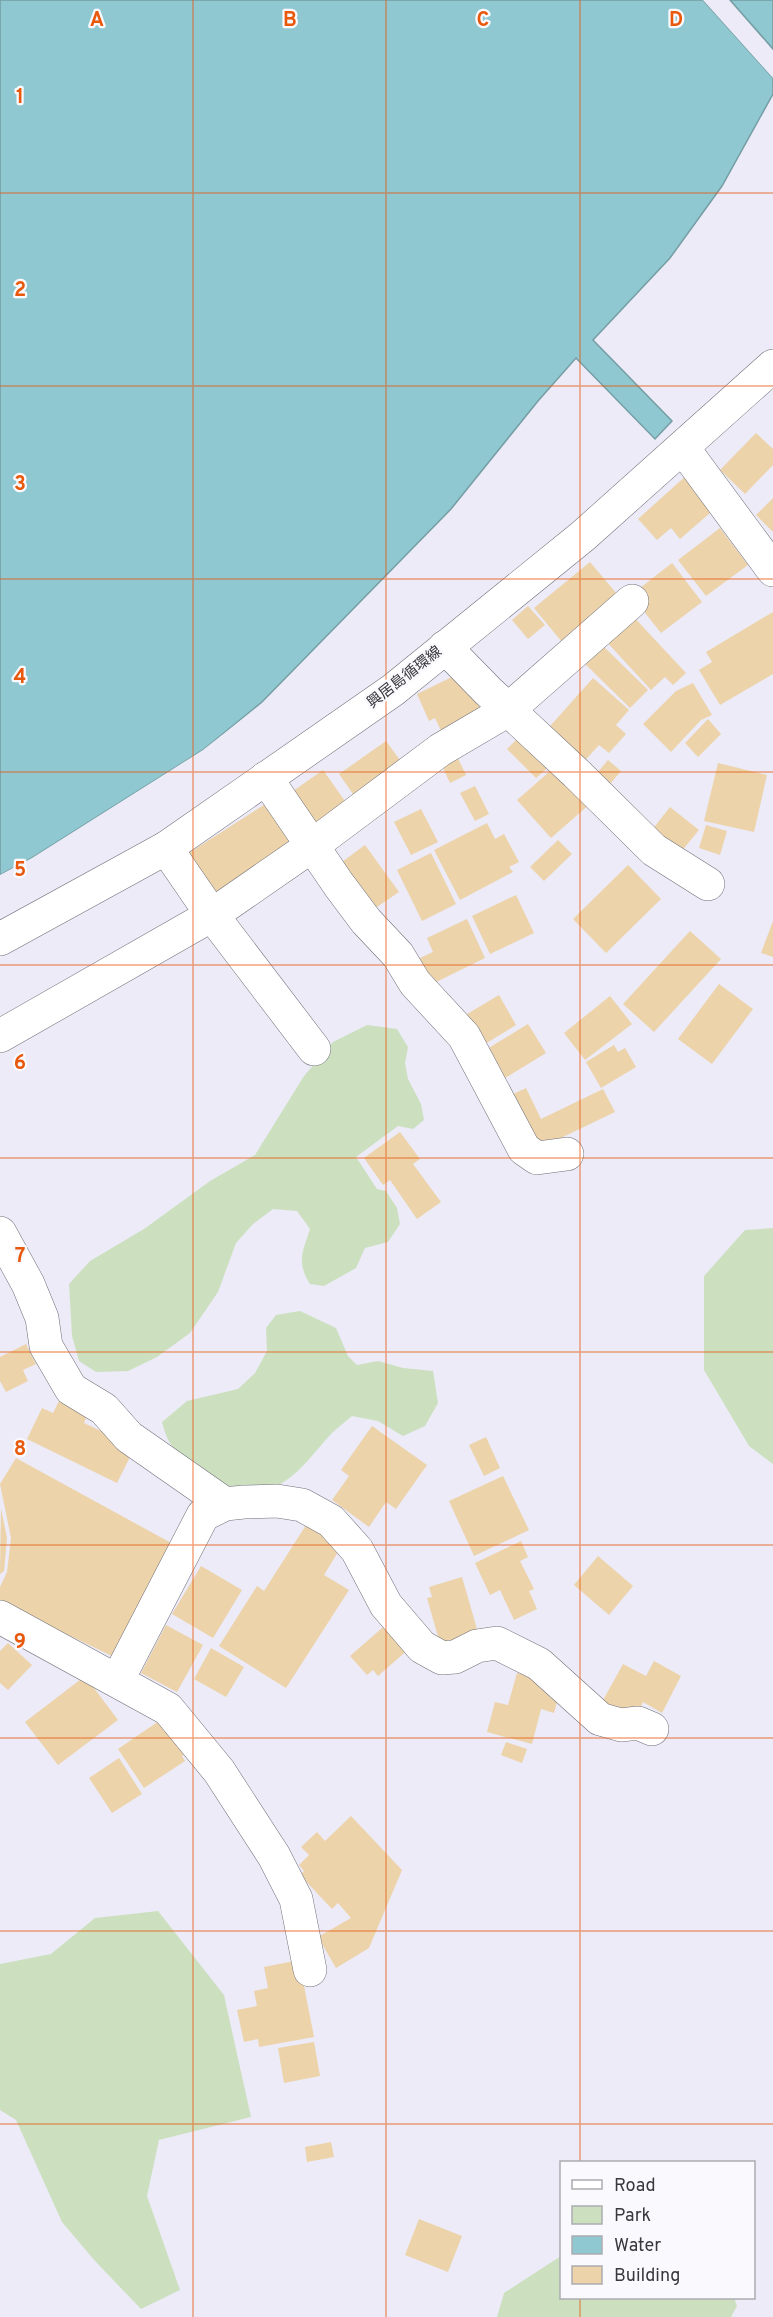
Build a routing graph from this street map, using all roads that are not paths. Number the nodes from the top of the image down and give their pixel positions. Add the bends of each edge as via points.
1 (773, 366) edge
2 (683, 448) junction
3 (773, 570) edge
4 (632, 601) dead end
5 (445, 647) junction
6 (508, 710) junction
7 (266, 778) junction
8 (313, 845) junction
9 (166, 848) junction
10 (708, 884) dead end
11 (212, 915) junction
12 (0, 939) edge
13 (0, 1036) edge
14 (314, 1049) dead end
15 (567, 1154) dead end
16 (0, 1233) edge
17 (225, 1504) junction
18 (0, 1617) edge
19 (117, 1681) junction
20 (652, 1729) dead end
21 (310, 1970) dead end

1 - 2 street, 興居島循環線
2 - 3 street
2 - 5 street, 興居島循環線 via 583,536
4 - 6 street
5 - 6 street
5 - 7 street, 興居島循環線 via 393,690
6 - 8 street via 440,750
6 - 10 street via 654,850
7 - 8 street
7 - 9 street, 興居島循環線
8 - 11 street
8 - 15 street via 415,983 465,1036 524,1149 537,1158
9 - 11 street
9 - 12 street, 興居島循環線
11 - 13 street
11 - 14 street
16 - 17 street via 42,1318 46,1346 71,1389 104,1409 129,1437
17 - 19 street via 203,1515
17 - 20 street via 277,1501 302,1505 331,1521 357,1550 386,1605 422,1647 442,1658 497,1643 539,1664 600,1719 621,1725 638,1723
18 - 19 street
19 - 21 street via 168,1709 225,1781 274,1856 296,1899

